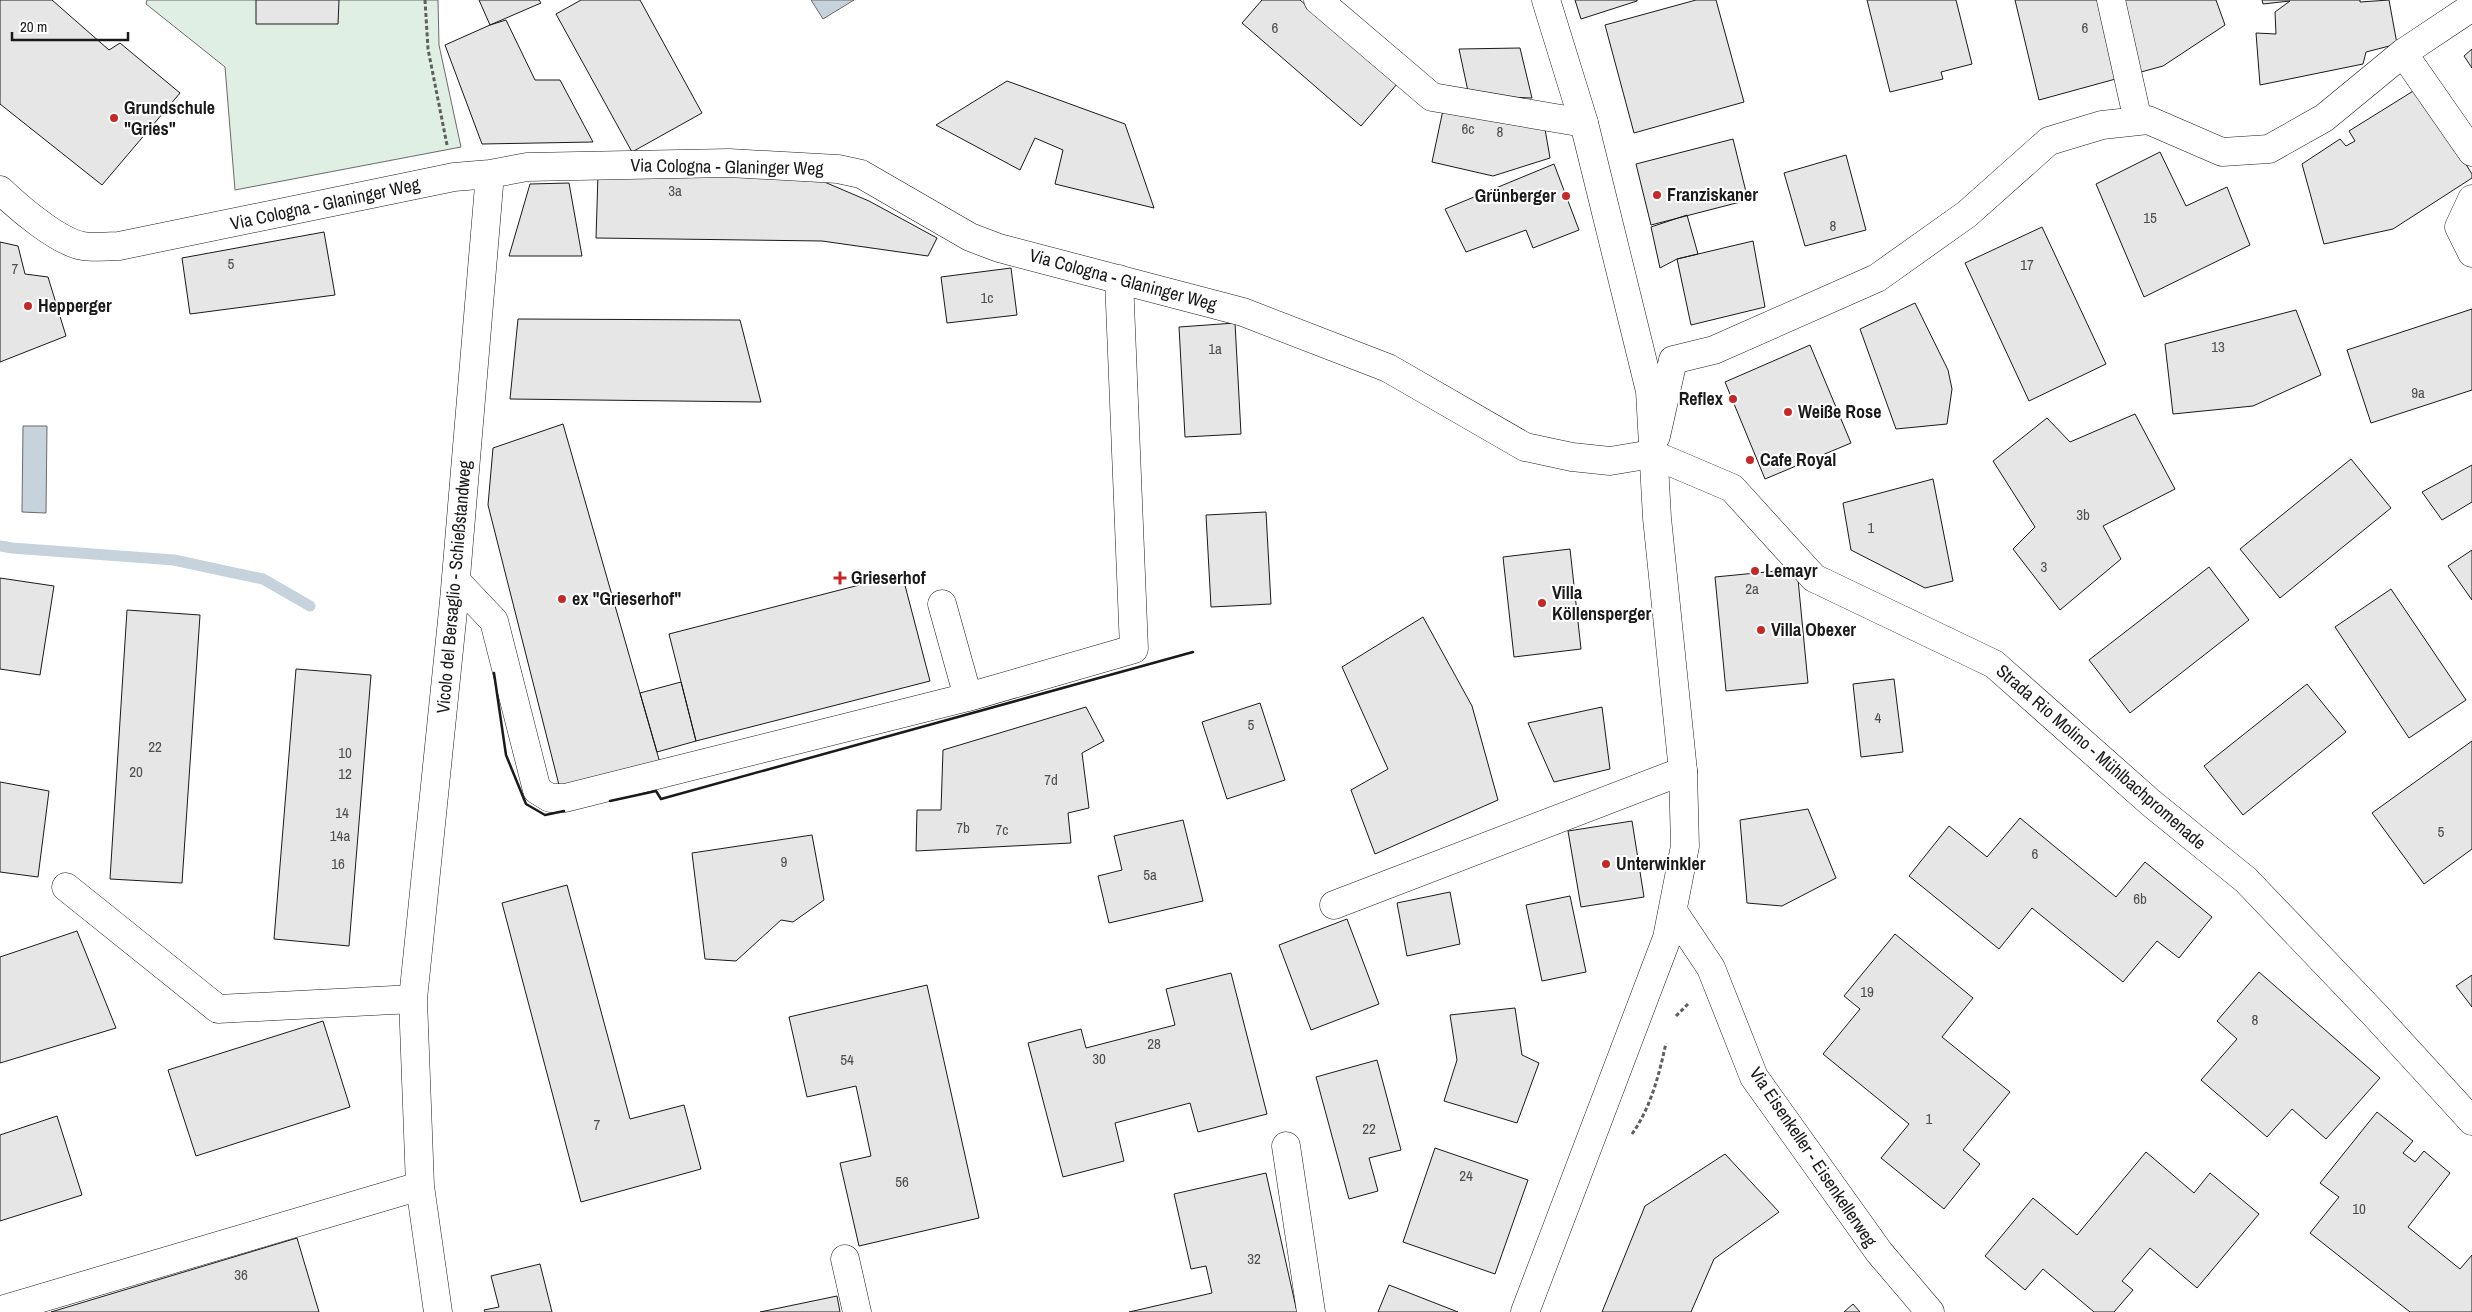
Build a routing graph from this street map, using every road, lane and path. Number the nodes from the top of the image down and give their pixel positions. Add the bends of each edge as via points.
1 (425, 0) edge
2 (1318, 0) edge
3 (1546, 0) edge
4 (2111, 0) edge
5 (2472, 7) edge
6 (2403, 53) junction
7 (2138, 121) junction
8 (1584, 123) junction
9 (2472, 152) edge
10 (490, 174) junction
11 (454, 177) junction
12 (0, 190) edge
13 (2472, 199) edge
14 (11, 216) edge
15 (2472, 253) edge
16 (1119, 279) junction
17 (1652, 454) junction
18 (456, 581) junction
19 (942, 604) dead end
20 (968, 697) junction
21 (1683, 771) junction
22 (66, 887) dead end
23 (1334, 905) dead end
24 (1673, 911) junction
25 (413, 998) junction
26 (2472, 1121) edge
27 (1286, 1146) dead end
28 (420, 1186) junction
29 (844, 1259) dead end
30 (1, 1310) dead end
31 (438, 1312) edge
32 (857, 1312) edge
33 (1311, 1312) edge
34 (1525, 1312) edge
35 (1930, 1312) edge

1 - 11 path via 428,49
2 - 8 street via 1432,97
3 - 8 street
4 - 7 street
5 - 6 street
6 - 7 street via 2324,118 2269,149 2222,152 2148,120
6 - 9 street
7 - 17 street via 2102,124 2049,141 1967,214 1877,278 1714,350 1673,360
8 - 17 street via 1650,390
10 - 11 street, Via Cologna - Glaninger Weg
10 - 16 street, Via Cologna - Glaninger Weg via 527,167 720,163 838,168 861,174 970,237 999,248
10 - 18 street, Vicolo del Bersaglio - Schießstandweg
11 - 14 street, Via Cologna - Glaninger Weg via 118,246 82,246
12 - 14 street, Via Cologna - Glaninger Weg
13 - 15 street via 2459,227
16 - 17 street, Via Cologna - Glaninger Weg via 1243,312 1388,368 1525,447 1572,458 1610,461
16 - 20 street via 1134,649
17 - 21 street
17 - 26 street, Strada Rio Molino - Mühlbachpromenade via 1732,488 1814,578 1994,664 2150,802 2246,880
18 - 20 street via 494,621 538,790 550,798 566,798
18 - 25 street, Vicolo del Bersaglio - Schießstandweg
19 - 20 street
21 - 23 street
21 - 24 street via 1685,846
22 - 25 street via 218,1009
24 - 34 street via 1643,1006
24 - 35 street, Via Eisenkeller - Eisenkellerweg via 1711,968 1754,1077 1879,1252
25 - 28 street, Vicolo del Bersaglio - Schießstandweg
27 - 33 street
28 - 30 street
28 - 31 street, Vicolo del Bersaglio - Schießstandweg
29 - 32 street

